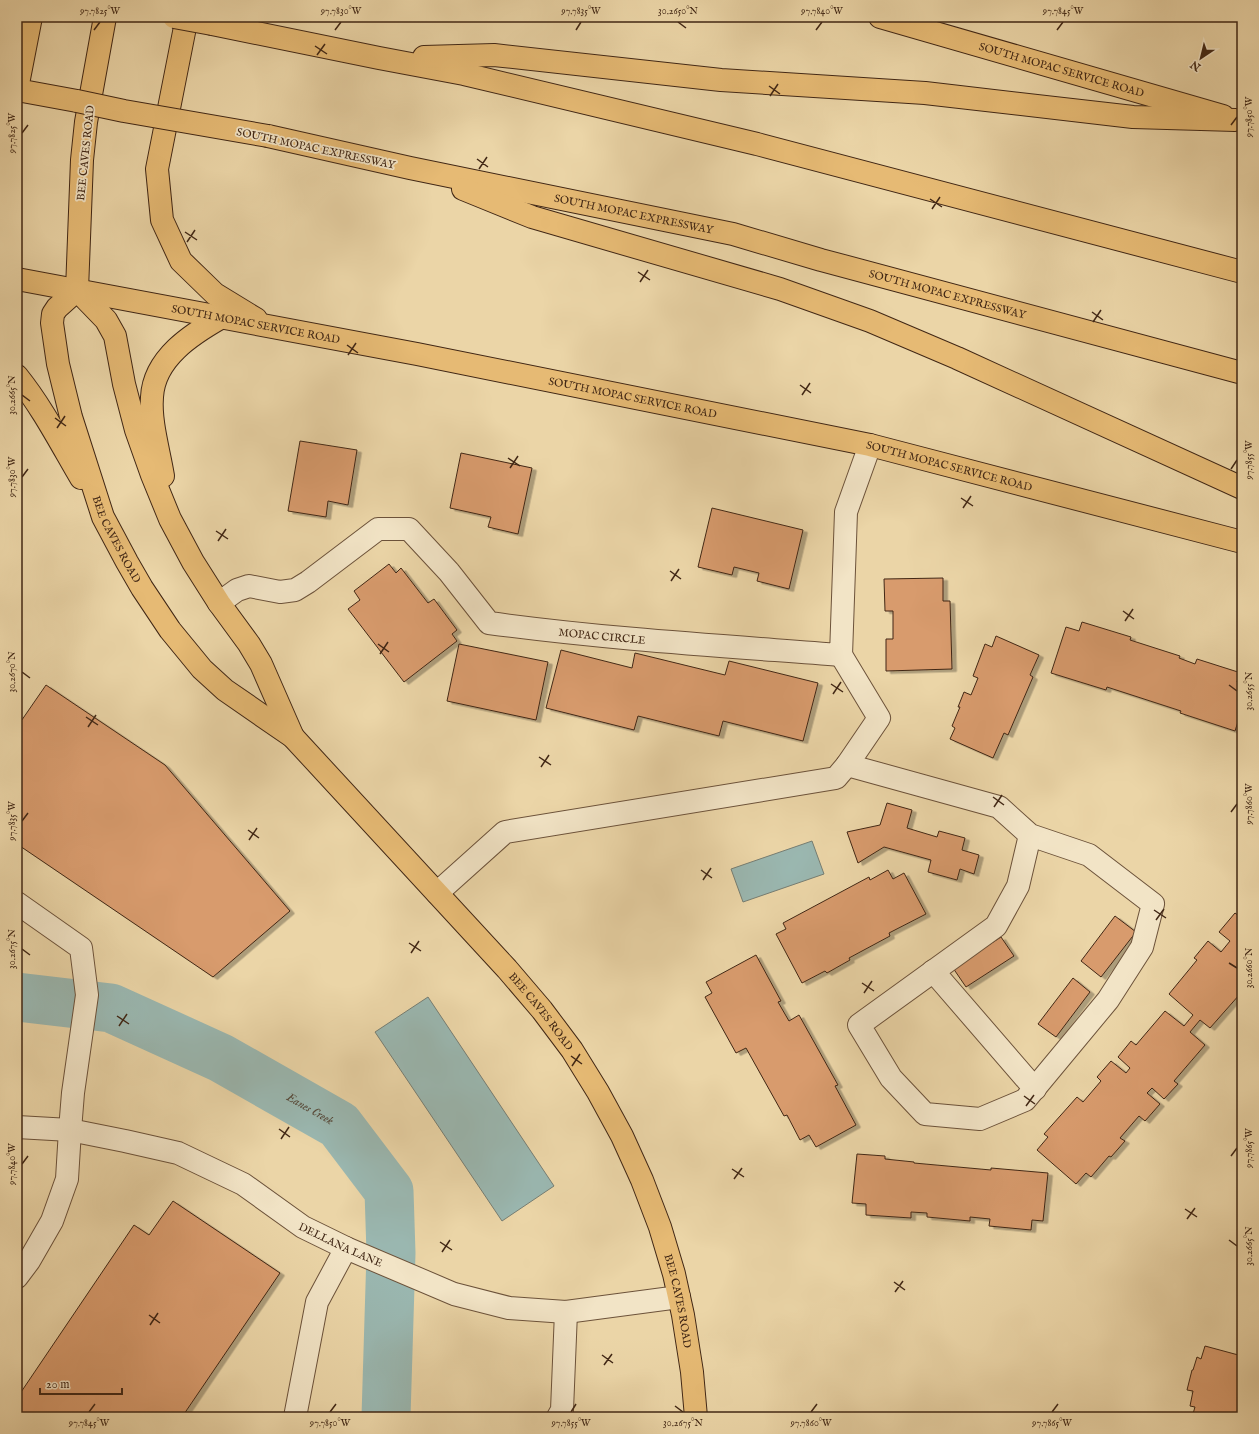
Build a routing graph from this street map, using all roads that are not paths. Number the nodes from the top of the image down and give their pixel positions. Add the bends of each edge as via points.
1 (31, 17) edge
2 (105, 17) edge
3 (174, 17) edge
4 (187, 17) edge
5 (880, 17) edge
6 (379, 58) junction
7 (17, 90) edge
8 (1239, 121) edge
9 (410, 168) junction
10 (1242, 272) edge
11 (17, 279) edge
12 (77, 290) junction
13 (222, 317) junction
14 (266, 325) junction
15 (1242, 373) edge
16 (17, 376) edge
17 (870, 445) junction
18 (1242, 488) edge
19 (103, 517) junction
20 (170, 519) junction
21 (1242, 542) edge
22 (219, 603) junction
23 (841, 656) junction
24 (293, 737) junction
25 (847, 765) junction
26 (1030, 835) junction
27 (437, 893) junction
28 (17, 903) edge
29 (933, 971) junction
30 (1035, 1088) junction
31 (17, 1127) edge
32 (70, 1130) junction
33 (346, 1248) junction
34 (17, 1277) edge
35 (679, 1298) junction
36 (566, 1312) junction
37 (295, 1417) edge
38 (558, 1417) edge
39 (696, 1417) edge

1 - 7 main road
2 - 12 main road, BEE CAVES ROAD via 86,122 82,160
3 - 6 main road, bridge
4 - 14 main road via 157,168 162,220 181,261 215,294
5 - 8 main road, SOUTH MOPAC SERVICE ROAD
6 - 8 main road via 494,55 721,80 925,93 1133,117
6 - 10 main road via 464,74 757,144
7 - 9 main road, SOUTH MOPAC EXPRESSWAY, bridge via 268,136
9 - 15 main road, SOUTH MOPAC EXPRESSWAY via 733,234
9 - 18 main road via 532,217 780,289 870,321
11 - 12 main road, SOUTH MOPAC SERVICE ROAD
12 - 13 main road, SOUTH MOPAC SERVICE ROAD
12 - 19 main road, BEE CAVES ROAD via 57,308 52,323 69,411
12 - 20 main road, BEE CAVES ROAD via 106,320 115,336 136,430
13 - 14 main road, SOUTH MOPAC SERVICE ROAD
13 - 20 main road via 176,349 155,381 152,412
14 - 17 main road, SOUTH MOPAC SERVICE ROAD
16 - 19 main road via 44,414
17 - 21 main road, SOUTH MOPAC SERVICE ROAD
17 - 23 street via 846,512
19 - 24 main road, BEE CAVES ROAD via 142,588 170,630 202,670 224,690
20 - 22 main road, BEE CAVES ROAD
22 - 23 street, MOPAC CIRCLE via 237,590 249,586 280,592 295,590 378,529 410,529 449,572 489,623 542,631
22 - 24 main road, BEE CAVES ROAD via 261,664
23 - 25 street via 879,718
24 - 27 main road, BEE CAVES ROAD
25 - 26 street via 999,807
25 - 27 street via 836,778 505,832
26 - 29 street via 1018,886 996,926
26 - 30 street via 1089,855 1153,904 1142,947 1108,1000
27 - 35 main road, BEE CAVES ROAD via 529,994 567,1044 598,1092 622,1136 651,1202
28 - 32 street via 81,948 87,995
29 - 30 street
29 - 30 street via 859,1025 891,1078 925,1114 980,1119 1025,1100
31 - 32 street, DELLANA LANE
32 - 33 street, DELLANA LANE via 178,1153 243,1184 303,1227
32 - 34 street via 68,1178 61,1200 41,1243
33 - 36 street, DELLANA LANE via 454,1294 509,1308
33 - 37 street via 317,1302
35 - 36 street, DELLANA LANE
35 - 39 main road, BEE CAVES ROAD via 689,1352
36 - 38 street via 562,1410

